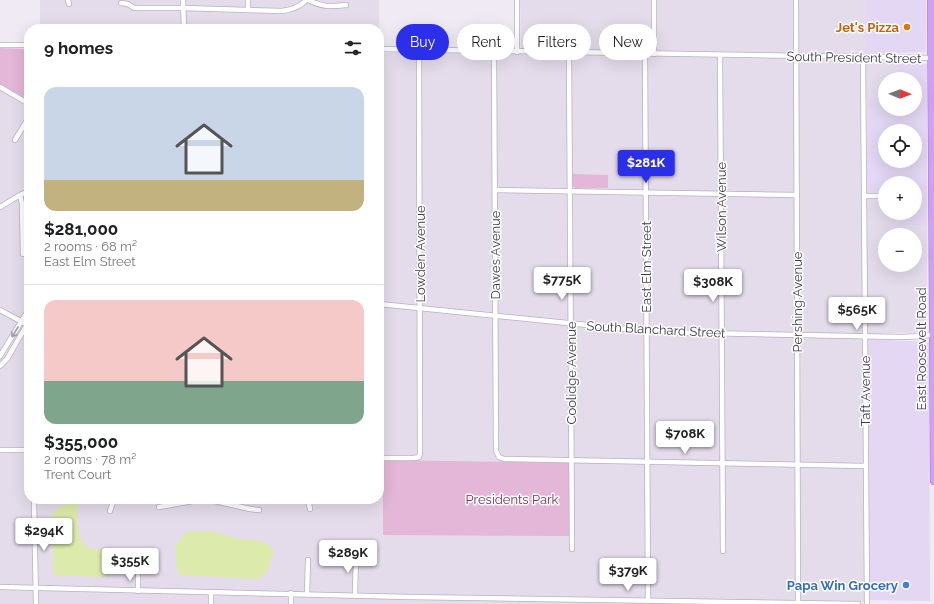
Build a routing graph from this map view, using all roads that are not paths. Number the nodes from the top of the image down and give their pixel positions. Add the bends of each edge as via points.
1 (183, 0) edge
2 (248, 0) edge
3 (307, 0) edge
4 (517, 0) edge
5 (654, 0) edge
6 (796, 0) edge
7 (931, 0) edge
8 (121, 3) dead end
9 (346, 5) dead end
10 (183, 8) junction
11 (248, 10) junction
12 (184, 24) edge
13 (654, 24) edge
14 (0, 45) edge
15 (24, 46) edge
16 (384, 49) edge
17 (396, 49) edge
18 (517, 52) joint
19 (523, 52) edge
20 (657, 54) edge
21 (720, 55) junction
22 (796, 56) junction
23 (863, 57) junction
24 (933, 58) edge
25 (419, 60) edge
26 (494, 60) edge
27 (569, 60) edge
28 (645, 60) edge
29 (0, 88) edge
30 (24, 101) edge
31 (24, 125) edge
32 (15, 140) dead end
33 (495, 190) junction
34 (570, 191) junction
35 (645, 192) junction
36 (24, 193) edge
37 (721, 193) junction
38 (20, 195) junction
39 (797, 195) junction
40 (865, 196) junction
41 (878, 196) edge
42 (0, 207) edge
43 (23, 254) dead end
44 (384, 304) edge
45 (420, 308) junction
46 (0, 310) edge
47 (495, 316) junction
48 (24, 317) edge
49 (21, 322) junction
50 (24, 322) edge
51 (571, 324) junction
52 (24, 330) edge
53 (646, 331) junction
54 (722, 334) junction
55 (934, 334) edge
56 (797, 335) junction
57 (865, 336) junction
58 (0, 356) edge
59 (0, 366) edge
60 (0, 450) edge
61 (24, 450) edge
62 (384, 458) edge
63 (572, 461) junction
64 (647, 462) junction
65 (722, 464) junction
66 (798, 465) junction
67 (866, 466) junction
68 (934, 469) edge
69 (934, 481) edge
70 (34, 504) edge
71 (112, 504) edge
72 (176, 504) edge
73 (228, 504) edge
74 (309, 504) edge
75 (159, 507) dead end
76 (310, 509) dead end
77 (258, 510) dead end
78 (110, 511) dead end
79 (572, 549) dead end
80 (723, 552) dead end
81 (356, 554) dead end
82 (138, 560) dead end
83 (308, 560) dead end
84 (0, 588) edge
85 (36, 588) junction
86 (138, 591) junction
87 (211, 592) junction
88 (291, 593) junction
89 (307, 594) junction
90 (356, 595) junction
91 (648, 600) junction
92 (798, 603) junction
93 (36, 604) edge
94 (211, 604) edge
95 (291, 604) edge
96 (858, 604) edge
97 (867, 604) edge

1 - 10 street
2 - 11 street
3 - 9 street via 330,7
3 - 11 street via 292,9 282,11
4 - 18 street
5 - 13 street
6 - 22 street, Pershing Avenue
7 - 24 main road, East Roosevelt Road
8 - 10 street via 134,8
10 - 11 street
10 - 12 street
14 - 15 street
16 - 17 street
18 - 19 street
20 - 21 street, South President Street
21 - 22 street, South President Street
21 - 37 street, Wilson Avenue
22 - 23 street, South President Street
22 - 39 street, Pershing Avenue
23 - 24 street, South President Street
23 - 40 street, Taft Avenue
24 - 55 main road, East Roosevelt Road
25 - 45 street, Lowden Avenue
26 - 33 street, Dawes Avenue
27 - 34 street, Coolidge Avenue
28 - 35 street, East Elm Street
29 - 30 street
31 - 32 street
33 - 34 street
33 - 47 street, Dawes Avenue
34 - 35 street
34 - 51 street, Coolidge Avenue
35 - 37 street
35 - 53 street, East Elm Street
36 - 38 street
37 - 39 street
37 - 54 street, Wilson Avenue
38 - 42 street
38 - 43 street
39 - 56 street, Pershing Avenue
40 - 41 street
40 - 57 street, Taft Avenue
44 - 45 street, South Blanchard Street
45 - 47 street, South Blanchard Street
45 - 62 street, Lowden Avenue via 420,453 414,458
46 - 49 street
47 - 51 street, South Blanchard Street
47 - 63 street, Dawes Avenue via 496,451 499,457 504,460
48 - 49 street
49 - 50 street
49 -> 58 street
51 - 53 street, South Blanchard Street
51 - 63 street, Coolidge Avenue
52 - 59 street
53 - 54 street, South Blanchard Street
53 - 64 street, East Elm Street
54 - 56 street, South Blanchard Street
54 - 65 street, Wilson Avenue
55 - 57 street, South Blanchard Street via 901,337
55 - 68 main road, East Roosevelt Road
56 - 57 street, South Blanchard Street
56 - 66 street, Pershing Avenue
57 - 67 street, Taft Avenue
60 - 61 street
63 - 64 street
63 - 79 street, Coolidge Avenue
64 - 65 street
64 - 91 street, East Elm Street
65 - 66 street
65 - 80 street, Wilson Avenue
66 - 67 street
66 - 92 street, Pershing Avenue
67 - 97 street, Taft Avenue
68 - 69 main road, East Roosevelt Road
70 - 85 street
71 - 78 street
72 - 75 street
73 - 77 street
74 - 76 street
81 - 90 street
82 - 86 street
83 - 89 street
84 - 85 street
85 - 86 street
85 - 93 street
86 - 87 street
87 - 88 street
87 - 94 street
88 - 89 street
88 - 95 street
89 - 90 street
90 - 91 street
91 - 92 street
92 - 96 street

